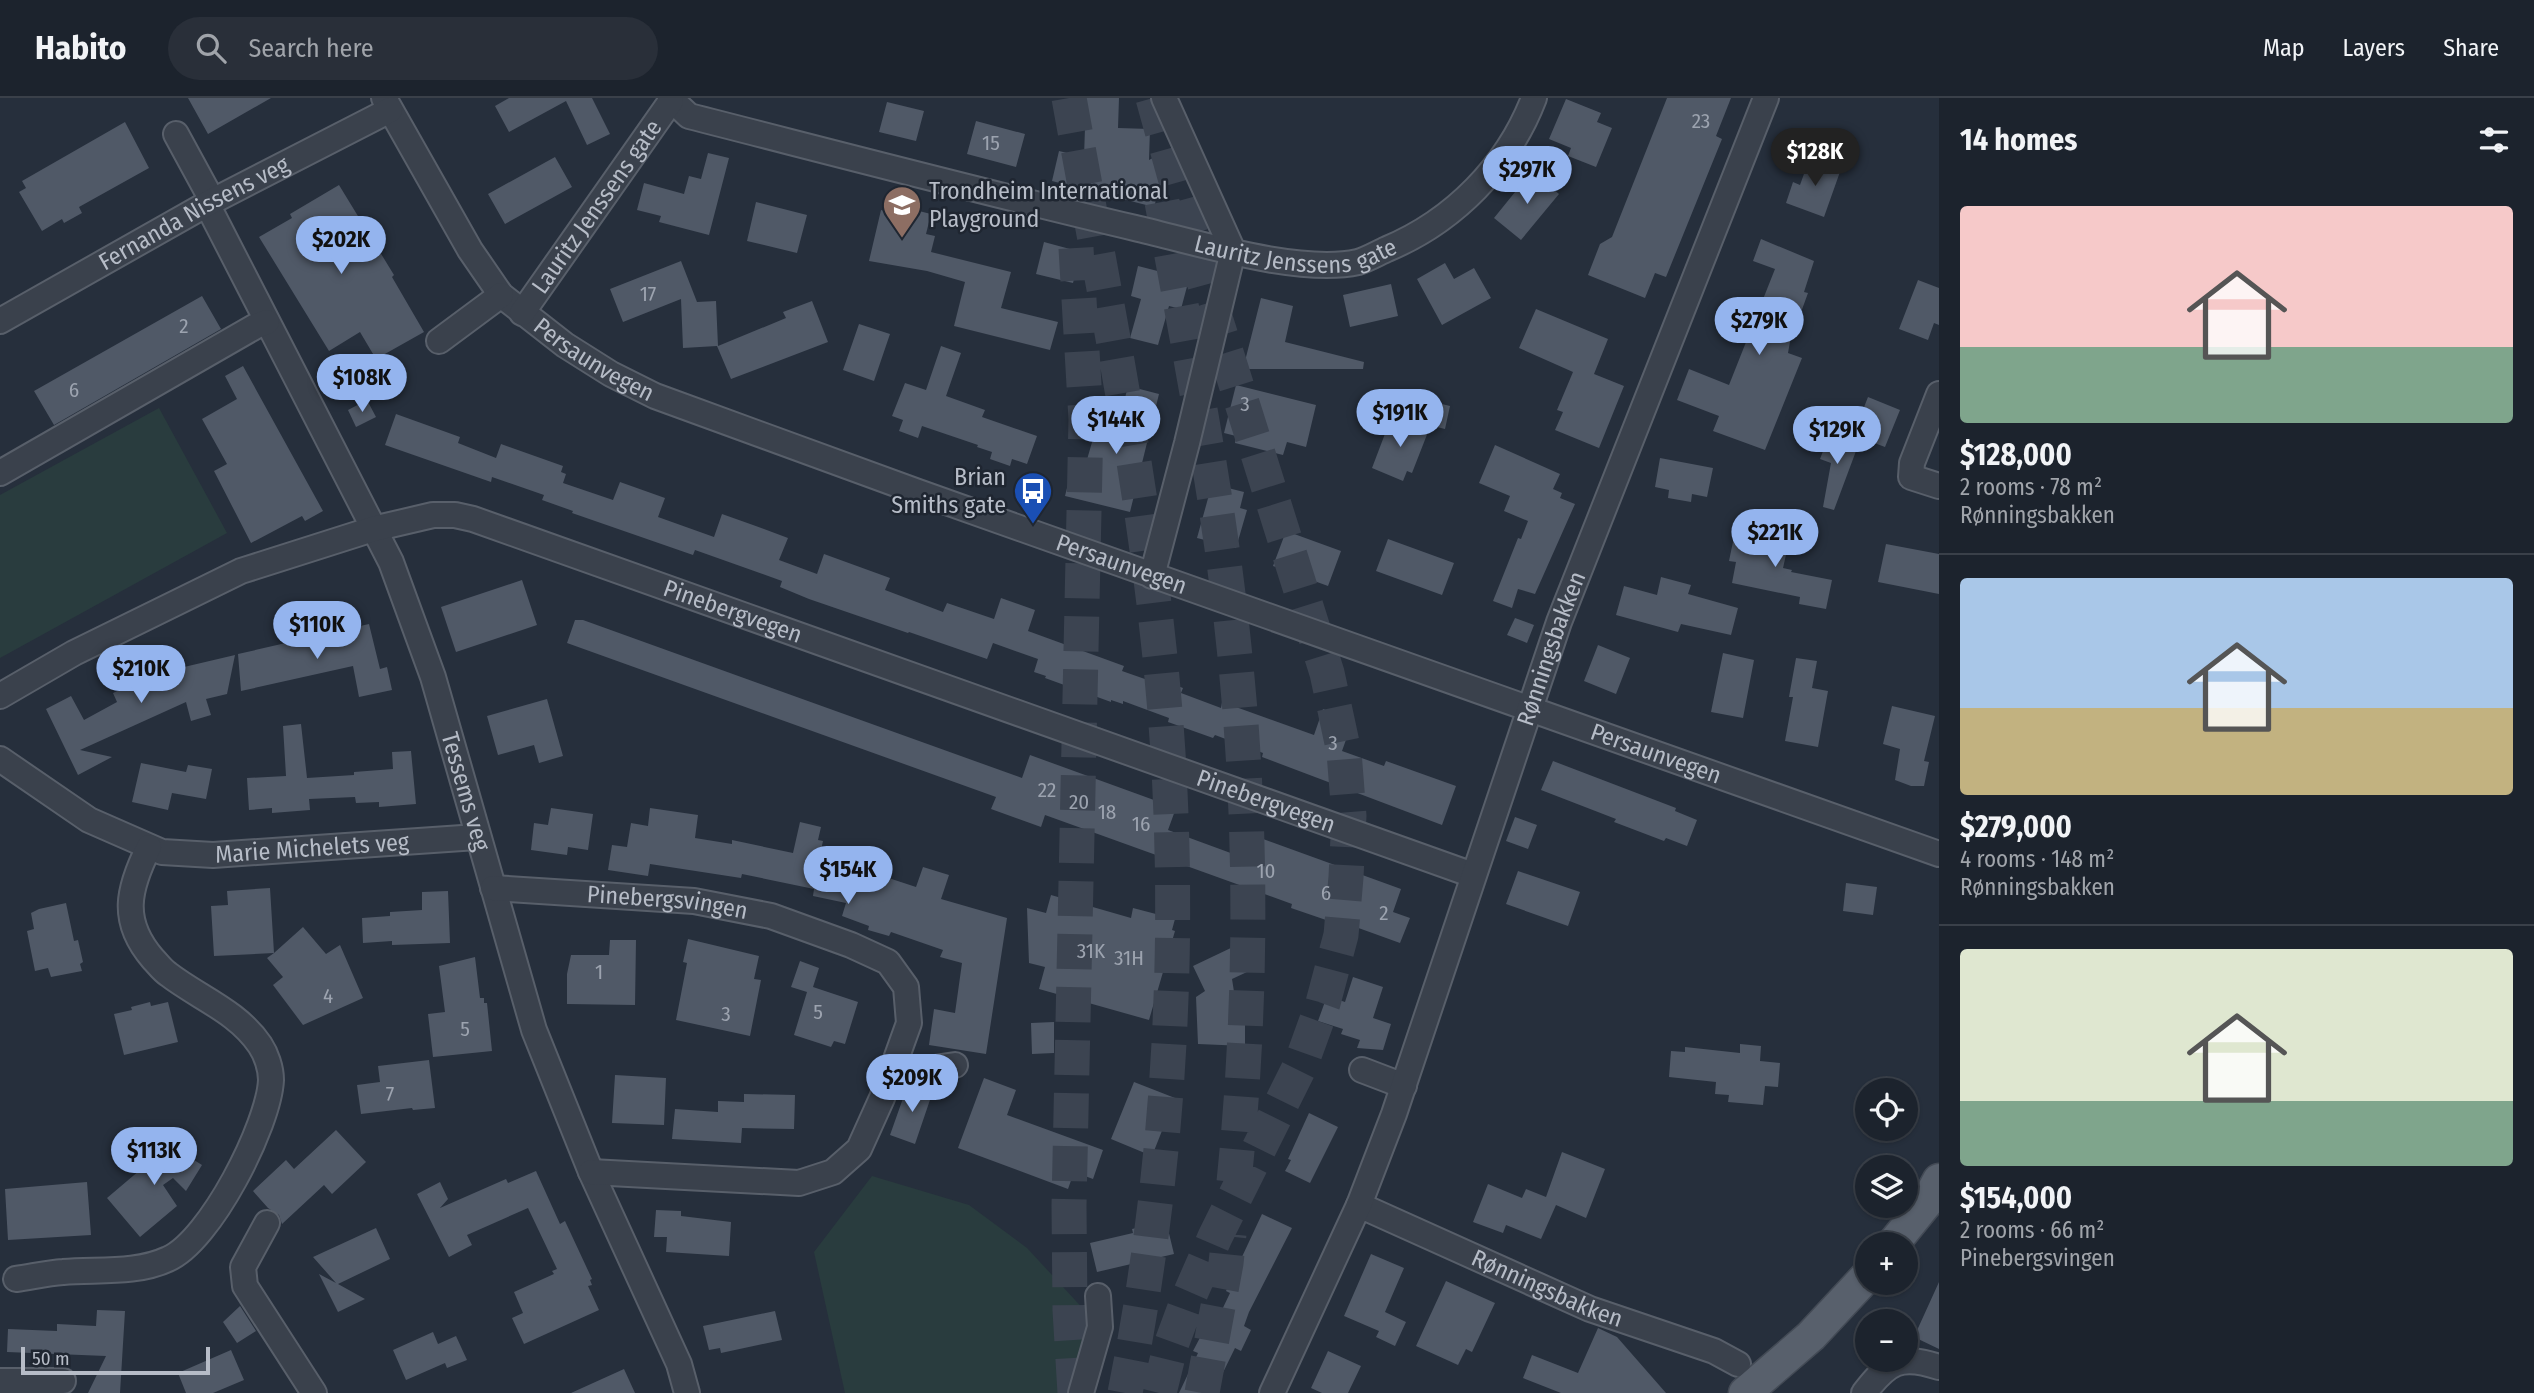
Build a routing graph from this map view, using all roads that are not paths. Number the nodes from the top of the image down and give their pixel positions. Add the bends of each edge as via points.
1 (1164, 98) edge
2 (1534, 98) edge
3 (1766, 98) edge
4 (671, 99) edge
5 (387, 104) edge
6 (176, 134) dead end
7 (210, 203) junction
8 (1233, 251) junction
9 (501, 295) junction
10 (522, 313) junction
11 (0, 321) edge
12 (267, 322) junction
13 (439, 341) dead end
14 (1939, 394) edge
15 (0, 473) edge
16 (1939, 486) edge
17 (373, 529) junction
18 (1152, 576) junction
19 (0, 696) edge
20 (1529, 709) junction
21 (0, 759) edge
22 (477, 837) junction
23 (149, 847) junction
24 (1939, 854) edge
25 (1473, 875) junction
26 (493, 888) junction
27 (955, 1065) dead end
28 (893, 1067) junction
29 (1362, 1070) dead end
30 (1404, 1086) junction
31 (591, 1172) junction
32 (1939, 1180) edge
33 (1359, 1205) junction
34 (267, 1223) dead end
35 (1903, 1232) edge
36 (16, 1279) dead end
37 (1855, 1289) edge
38 (1098, 1296) dead end
39 (1939, 1367) edge
40 (1742, 1378) edge
41 (0, 1381) edge
42 (63, 1381) dead end
43 (314, 1393) edge
44 (687, 1393) edge
45 (1081, 1393) edge
46 (1272, 1393) edge
47 (1864, 1393) edge

1 - 8 street
2 - 8 street, Lauritz Jenssens gate via 1505,154 1472,194 1409,240 1359,262 1330,264 1295,263
3 - 20 street, Rønningsbakken
4 - 8 street, Lauritz Jenssens gate via 689,116
4 - 10 street, Lauritz Jenssens gate
5 - 7 street, Fernanda Nissens veg
5 - 9 street, Persaunvegen via 470,250
6 - 7 street, Tessems veg
7 - 11 street, Fernanda Nissens veg
7 - 12 street, Tessems veg
8 - 18 street
9 - 10 street, Persaunvegen
9 - 13 street
10 - 18 street, Persaunvegen via 599,367 655,396
12 - 15 street
12 - 17 street, Tessems veg
14 - 16 street via 1912,463 1911,478
17 - 19 street, Pinebergvegen via 241,571 74,653
17 - 22 street, Tessems veg via 391,562 433,677
17 - 25 street, Pinebergvegen via 433,515 473,519
18 - 20 street, Persaunvegen
20 - 24 street, Persaunvegen
20 - 25 street, Rønningsbakken
21 - 23 street, Marie Michelets veg via 89,820
22 - 23 street, Marie Michelets veg via 213,855
22 - 26 street, Tessems veg
23 - 36 street via 136,873 131,925 166,973 215,1003 260,1045 271,1077 260,1129 220,1203 183,1250 170,1259 125,1269
25 - 30 street, Rønningsbakken
26 - 28 street, Pinebergsvingen via 694,901 771,915 851,945 888,962 906,987 909,1023
26 - 31 street, Tessems veg via 534,1030
27 - 28 street via 907,1072
28 - 31 street, Pinebergsvingen via 859,1149 832,1172 799,1183
29 - 30 street
30 - 33 street, Rønningsbakken
31 - 44 street, Tessems veg via 679,1364
32 - 35 main road
33 - 40 street, Rønningsbakken via 1590,1309 1714,1351
33 - 46 street, Rønningsbakken
34 - 43 street via 243,1267 244,1286
37 - 40 main road via 1811,1336
38 - 45 street via 1100,1327
39 - 47 street via 1897,1362 1881,1370
41 - 42 street

